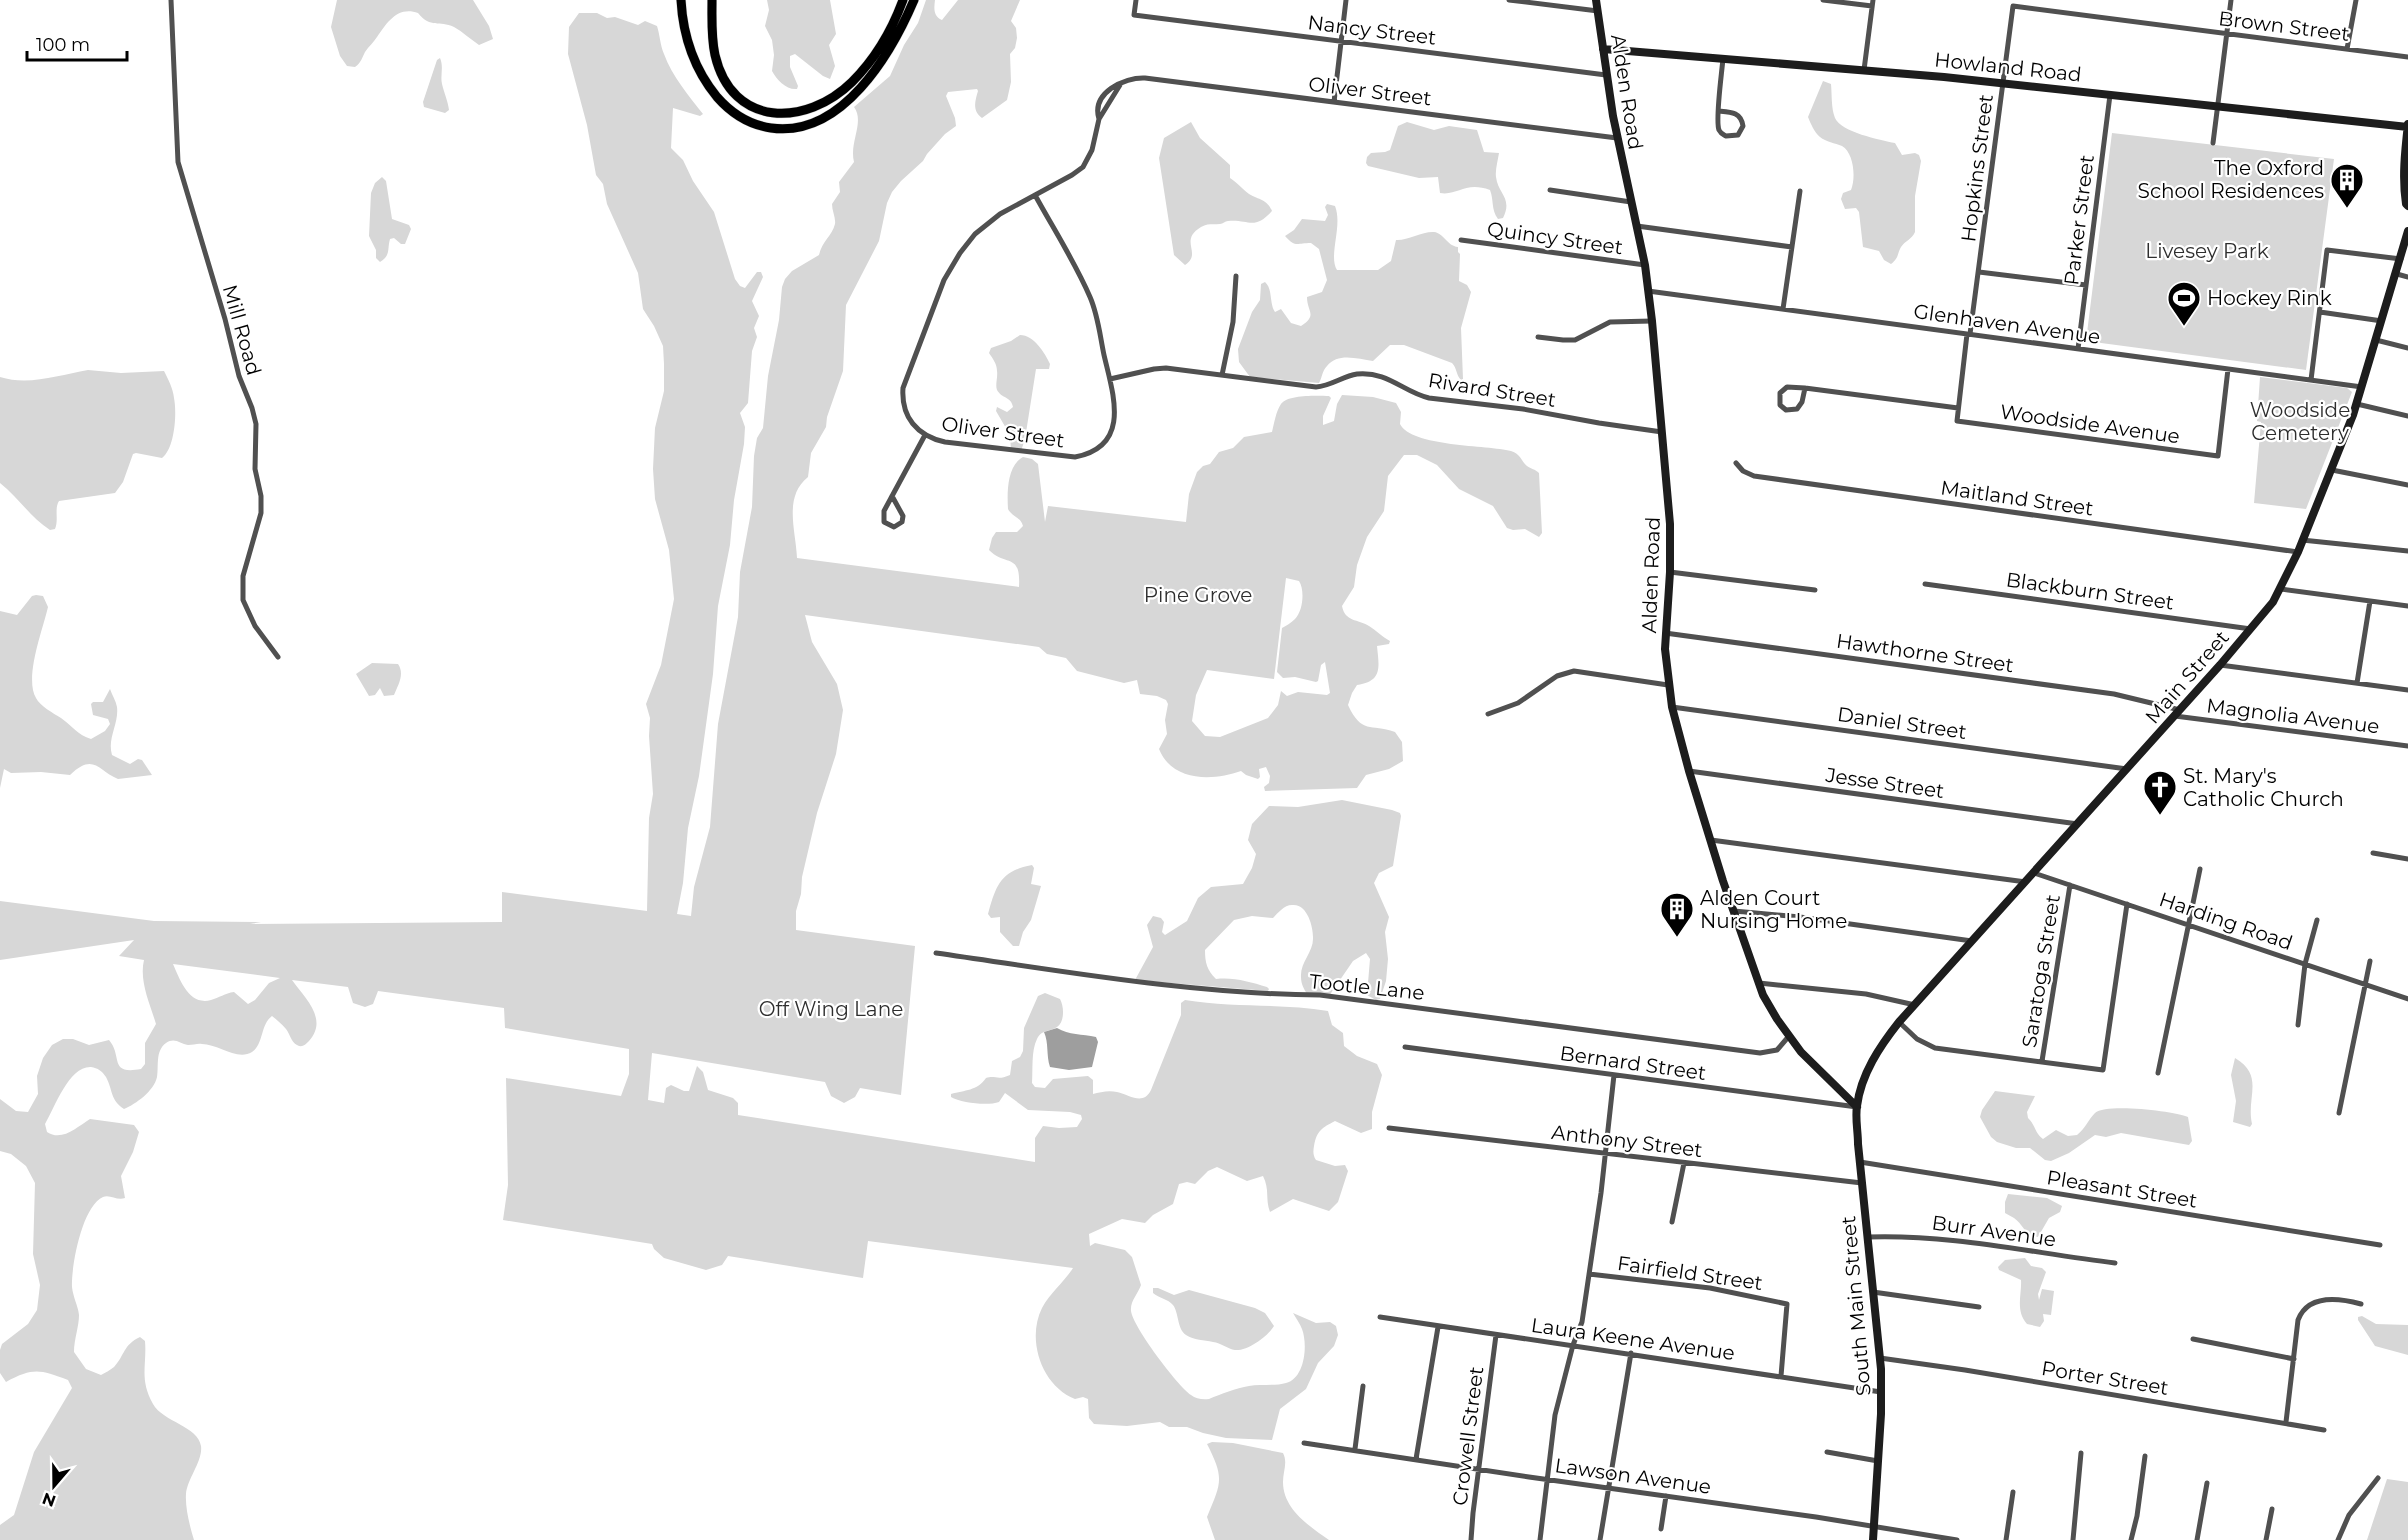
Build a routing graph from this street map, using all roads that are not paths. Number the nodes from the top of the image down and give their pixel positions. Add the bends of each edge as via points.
1 (171, 0) edge
2 (681, 0) edge
3 (712, 0) edge
4 (903, 0) edge
5 (914, 0) edge
6 (1136, 0) edge
7 (1346, 0) edge
8 (1509, 0) edge
9 (1596, 0) edge
10 (1823, 0) edge
11 (2231, 0) edge
12 (2356, 0) edge
13 (1873, 3) edge
14 (2013, 6) joint
15 (1598, 11) junction
16 (2227, 35) junction
17 (1341, 41) junction
18 (1603, 49) junction
19 (2347, 49) junction
20 (2408, 57) edge
21 (1723, 58) junction
22 (1864, 70) junction
23 (1606, 75) junction
24 (2004, 83) junction
25 (2110, 95) junction
26 (1334, 102) junction
27 (2217, 106) junction
28 (1719, 111) junction
29 (2408, 126) edge
30 (1617, 138) junction
31 (2213, 143) dead end
32 (1550, 190) dead end
33 (1800, 191) dead end
34 (1035, 195) junction
35 (1631, 202) junction
36 (2408, 206) edge
37 (1637, 226) junction
38 (2408, 231) edge
39 (1461, 240) dead end
40 (1792, 247) junction
41 (2400, 259) junction
42 (1645, 265) junction
43 (1979, 272) junction
44 (2397, 274) junction
45 (1236, 276) dead end
46 (2408, 277) edge
47 (2086, 285) junction
48 (1648, 291) junction
49 (1783, 309) junction
50 (2320, 312) junction
51 (1652, 321) junction
52 (2382, 321) junction
53 (1969, 334) junction
54 (1538, 337) dead end
55 (2376, 340) junction
56 (2408, 348) edge
57 (2078, 349) junction
58 (2228, 369) junction
59 (1222, 375) junction
60 (1110, 380) junction
61 (2311, 380) junction
62 (2362, 387) junction
63 (1805, 388) junction
64 (2357, 404) junction
65 (1958, 408) junction
66 (2408, 416) edge
67 (1957, 422) joint
68 (1662, 432) junction
69 (925, 435) junction
70 (1736, 463) dead end
71 (2332, 470) junction
72 (2408, 485) edge
73 (892, 496) junction
74 (2302, 540) junction
75 (2408, 551) edge
76 (2298, 552) junction
77 (1670, 572) junction
78 (1925, 584) dead end
79 (2280, 589) junction
80 (1815, 590) dead end
81 (2370, 601) junction
82 (2408, 606) edge
83 (2251, 629) junction
84 (1665, 633) junction
85 (279, 657) dead end
86 (2220, 665) junction
87 (2357, 683) junction
88 (1668, 685) junction
89 (2408, 690) edge
90 (1672, 707) junction
91 (2177, 713) junction
92 (1488, 714) dead end
93 (2408, 746) edge
94 (2127, 769) junction
95 (1689, 771) junction
96 (2078, 824) junction
97 (1711, 840) junction
98 (2373, 853) dead end
99 (2408, 859) edge
100 (2200, 869) dead end
101 (2034, 873) junction
102 (2026, 882) junction
103 (2070, 885) junction
104 (2127, 904) junction
105 (1734, 911) junction
106 (2317, 920) dead end
107 (2188, 925) junction
108 (1972, 941) junction
109 (936, 953) dead end
110 (2370, 961) dead end
111 (2305, 964) junction
112 (1758, 983) junction
113 (2365, 984) junction
114 (2408, 999) edge
115 (1915, 1005) junction
116 (1899, 1022) junction
117 (2298, 1025) dead end
118 (1789, 1036) junction
119 (1405, 1047) dead end
120 (2042, 1061) junction
121 (1867, 1072) joint
122 (2158, 1072) dead end
123 (1614, 1075) junction
124 (1857, 1107) junction
125 (2339, 1113) dead end
126 (1389, 1128) dead end
127 (1606, 1153) junction
128 (1684, 1162) junction
129 (1860, 1162) junction
130 (1862, 1183) junction
131 (1672, 1222) dead end
132 (1868, 1237) junction
133 (2380, 1245) dead end
134 (2115, 1263) dead end
135 (1589, 1274) junction
136 (1873, 1292) junction
137 (2361, 1304) dead end
138 (1979, 1307) dead end
139 (1380, 1317) dead end
140 (1438, 1327) junction
141 (1496, 1335) junction
142 (2193, 1340) dead end
143 (1573, 1345) junction
144 (1631, 1353) junction
145 (1880, 1358) junction
146 (2294, 1359) junction
147 (1781, 1376) junction
148 (1363, 1386) dead end
149 (1881, 1392) junction
150 (2286, 1422) junction
151 (2324, 1430) dead end
152 (1305, 1443) dead end
153 (1354, 1449) junction
154 (1827, 1452) dead end
155 (2081, 1453) dead end
156 (2145, 1456) dead end
157 (1416, 1459) junction
158 (1878, 1461) junction
159 (1479, 1469) junction
160 (2378, 1478) dead end
161 (1548, 1480) junction
162 (2207, 1483) dead end
163 (1608, 1487) junction
164 (2013, 1492) dead end
165 (1666, 1496) junction
166 (2272, 1509) dead end
167 (1874, 1527) junction
168 (1661, 1529) dead end
169 (1472, 1540) edge
170 (1540, 1540) edge
171 (1600, 1540) edge
172 (1873, 1540) edge
173 (1957, 1540) edge
174 (2006, 1540) edge
175 (2073, 1540) edge
176 (2131, 1540) edge
177 (2197, 1540) edge
178 (2266, 1540) edge
179 (2338, 1540) edge

1 - 85 street, Mill Road via 179,165 238,376 256,424 255,469 261,513 243,576 243,600 255,626
2 - 5 highway via 689,47 709,86 737,115 778,129 815,122 853,95 887,55
3 - 4 highway via 714,45 724,80 748,105 780,114 819,105 851,83 884,41
6 - 17 street, Nancy Street via 1134,15
7 - 17 street
8 - 15 street
9 - 15 main road, Alden Road
10 - 13 street
11 - 16 street
12 - 19 street
13 - 22 street
14 - 16 street, Brown Street
14 - 24 street, Hopkins Street
15 - 18 main road, Alden Road
16 - 19 street, Brown Street
16 - 27 street
17 - 23 street, Nancy Street
17 - 26 street
18 - 21 main road, Howland Road
18 - 23 main road, Alden Road
19 - 20 street, Brown Street
21 - 22 main road, Howland Road
21 - 28 street
22 - 24 main road, Howland Road
23 - 30 main road, Alden Road
24 - 25 main road, Howland Road
24 - 43 street, Hopkins Street
25 - 27 main road, Howland Road
25 - 47 street, Parker Street
26 - 30 street, Oliver Street
26 - 34 street, Oliver Street via 1132,79 1114,85 1103,98 1092,150 1083,167
27 - 29 main road, Howland Road
27 - 31 street
28 - 28 street via 1718,127 1722,133 1728,137 1738,135 1743,126 1740,116
29 - 36 main road via 2404,194
30 - 35 main road, Alden Road
32 - 35 street
33 - 40 street
34 - 60 street, Oliver Street via 1091,300
34 - 69 street, Oliver Street via 981,229 948,273 903,388 908,416
35 - 37 main road, Alden Road
37 - 40 street
37 - 42 main road, Alden Road
38 - 41 main road, Main Street
39 - 42 street, Quincy Street
40 - 49 street
41 - 44 main road, Main Street
41 - 50 street via 2327,250
42 - 48 main road, Alden Road
43 - 47 street
43 - 53 street, Hopkins Street
44 - 46 street
44 - 52 main road, Main Street
45 - 59 street via 1233,322
47 - 57 street, Parker Street
48 - 49 street, Glenhaven Avenue
48 - 51 main road, Alden Road
49 - 53 street, Glenhaven Avenue
50 - 52 street
50 - 61 street
51 - 54 street via 1610,322 1575,340
51 - 68 main road, Alden Road
52 - 55 main road, Main Street
53 - 57 street, Glenhaven Avenue
53 - 65 street, Hopkins Street
55 - 56 street
55 - 62 main road, Main Street
57 - 58 street, Glenhaven Avenue
58 - 61 street, Glenhaven Avenue
58 - 67 street, Woodside Avenue via 2218,456
59 - 60 street, Rivard Street via 1160,368
59 - 68 street, Rivard Street via 1316,387 1356,375 1376,376 1429,398
60 - 69 street, Oliver Street via 1116,407 1114,423 1102,444 1085,455 1064,457 945,442
61 - 62 street, Glenhaven Avenue
62 - 64 main road, Main Street
63 - 63 street via 1799,407 1789,411 1782,407 1778,398 1783,389
63 - 65 street
64 - 66 street
64 - 71 main road, Main Street
65 - 67 street, Hopkins Street
68 - 77 main road, Alden Road
69 - 73 street
70 - 76 street, Maitland Street via 1754,476
71 - 72 street
71 - 74 main road, Main Street
73 - 73 street via 903,516 894,527 882,518
74 - 75 street
74 - 76 main road, Main Street
76 - 79 main road, Main Street
77 - 80 street
77 - 84 main road, Alden Road
78 - 83 street, Blackburn Street
79 - 81 street
79 - 83 main road, Main Street
81 - 82 street
81 - 87 street
83 - 86 main road, Main Street
84 - 88 main road, Alden Road
84 - 91 street, Hawthorne Street via 2114,694
86 - 87 street
86 - 91 main road, Main Street
87 - 89 street
88 - 90 main road, Alden Road
88 - 92 street via 1567,673 1518,703
90 - 94 street, Daniel Street
90 - 95 main road, Alden Road
91 - 93 street, Magnolia Avenue
91 - 94 main road, Main Street
94 - 96 main road, Main Street
95 - 96 street, Jesse Street
95 - 97 main road, Alden Road
96 - 101 main road, Main Street
97 - 102 street
97 - 105 main road, Alden Road
98 - 99 street
100 - 107 street
101 - 102 main road, Main Street
101 - 103 street, Harding Road
102 - 108 main road, Main Street
103 - 104 street, Harding Road
103 - 120 street, Saratoga Street
104 - 107 street, Harding Road
104 - 120 street via 2103,1070
105 - 108 street
105 - 112 main road, Alden Road
106 - 111 street
107 - 111 street, Harding Road
107 - 122 street
108 - 115 main road, Main Street
109 - 118 street, Tootle Lane via 1176,986 1265,995 1320,995 1760,1053 1777,1050
110 - 113 street
111 - 113 street, Harding Road
111 - 117 street
112 - 115 street via 1866,994
112 - 118 main road, Alden Road
113 - 114 street, Harding Road
113 - 125 street
115 - 116 main road, Main Street
116 - 120 street via 1927,1045
116 - 121 main road, Main Street
118 - 124 main road, Alden Road
119 - 123 street, Bernard Street
121 - 124 main road, South Main Street
123 - 124 street, Bernard Street
123 - 127 street
124 - 129 main road, South Main Street
126 - 127 street, Anthony Street
127 - 128 street, Anthony Street
127 - 135 street
128 - 130 street, Anthony Street
128 - 131 street
129 - 130 main road, South Main Street
129 - 133 street, Pleasant Street
130 - 132 main road, South Main Street
132 - 134 street, Burr Avenue via 1956,1239
132 - 136 main road, South Main Street
135 - 143 street via 1582,1322
135 - 147 street, Fairfield Street via 1710,1288 1786,1304
136 - 138 street
136 - 145 main road, South Main Street
137 - 146 street via 2326,1300 2312,1303 2302,1311
139 - 140 street, Laura Keene Avenue
140 - 141 street, Laura Keene Avenue
140 - 157 street
141 - 143 street, Laura Keene Avenue
141 - 159 street, Crowell Street
142 - 146 street
143 - 144 street, Laura Keene Avenue
143 - 161 street via 1555,1415
144 - 147 street, Laura Keene Avenue
144 - 163 street
145 - 149 main road, South Main Street
145 - 150 street, Porter Street
146 - 150 street
147 - 149 street, Laura Keene Avenue
148 - 153 street
149 - 158 main road, South Main Street
150 - 151 street, Porter Street
152 - 153 street, Lawson Avenue
153 - 157 street, Lawson Avenue
154 - 158 street
155 - 175 street
156 - 176 street
157 - 159 street, Lawson Avenue
158 - 167 main road, South Main Street
159 - 161 street, Lawson Avenue
159 - 169 street, Crowell Street
160 - 179 street via 2349,1515
161 - 163 street, Lawson Avenue
161 - 170 street
162 - 177 street
163 - 165 street, Lawson Avenue
163 - 171 street
164 - 174 street
165 - 167 street, Lawson Avenue
165 - 168 street
166 - 178 street
167 - 172 main road, South Main Street
167 - 173 street, Lawson Avenue

